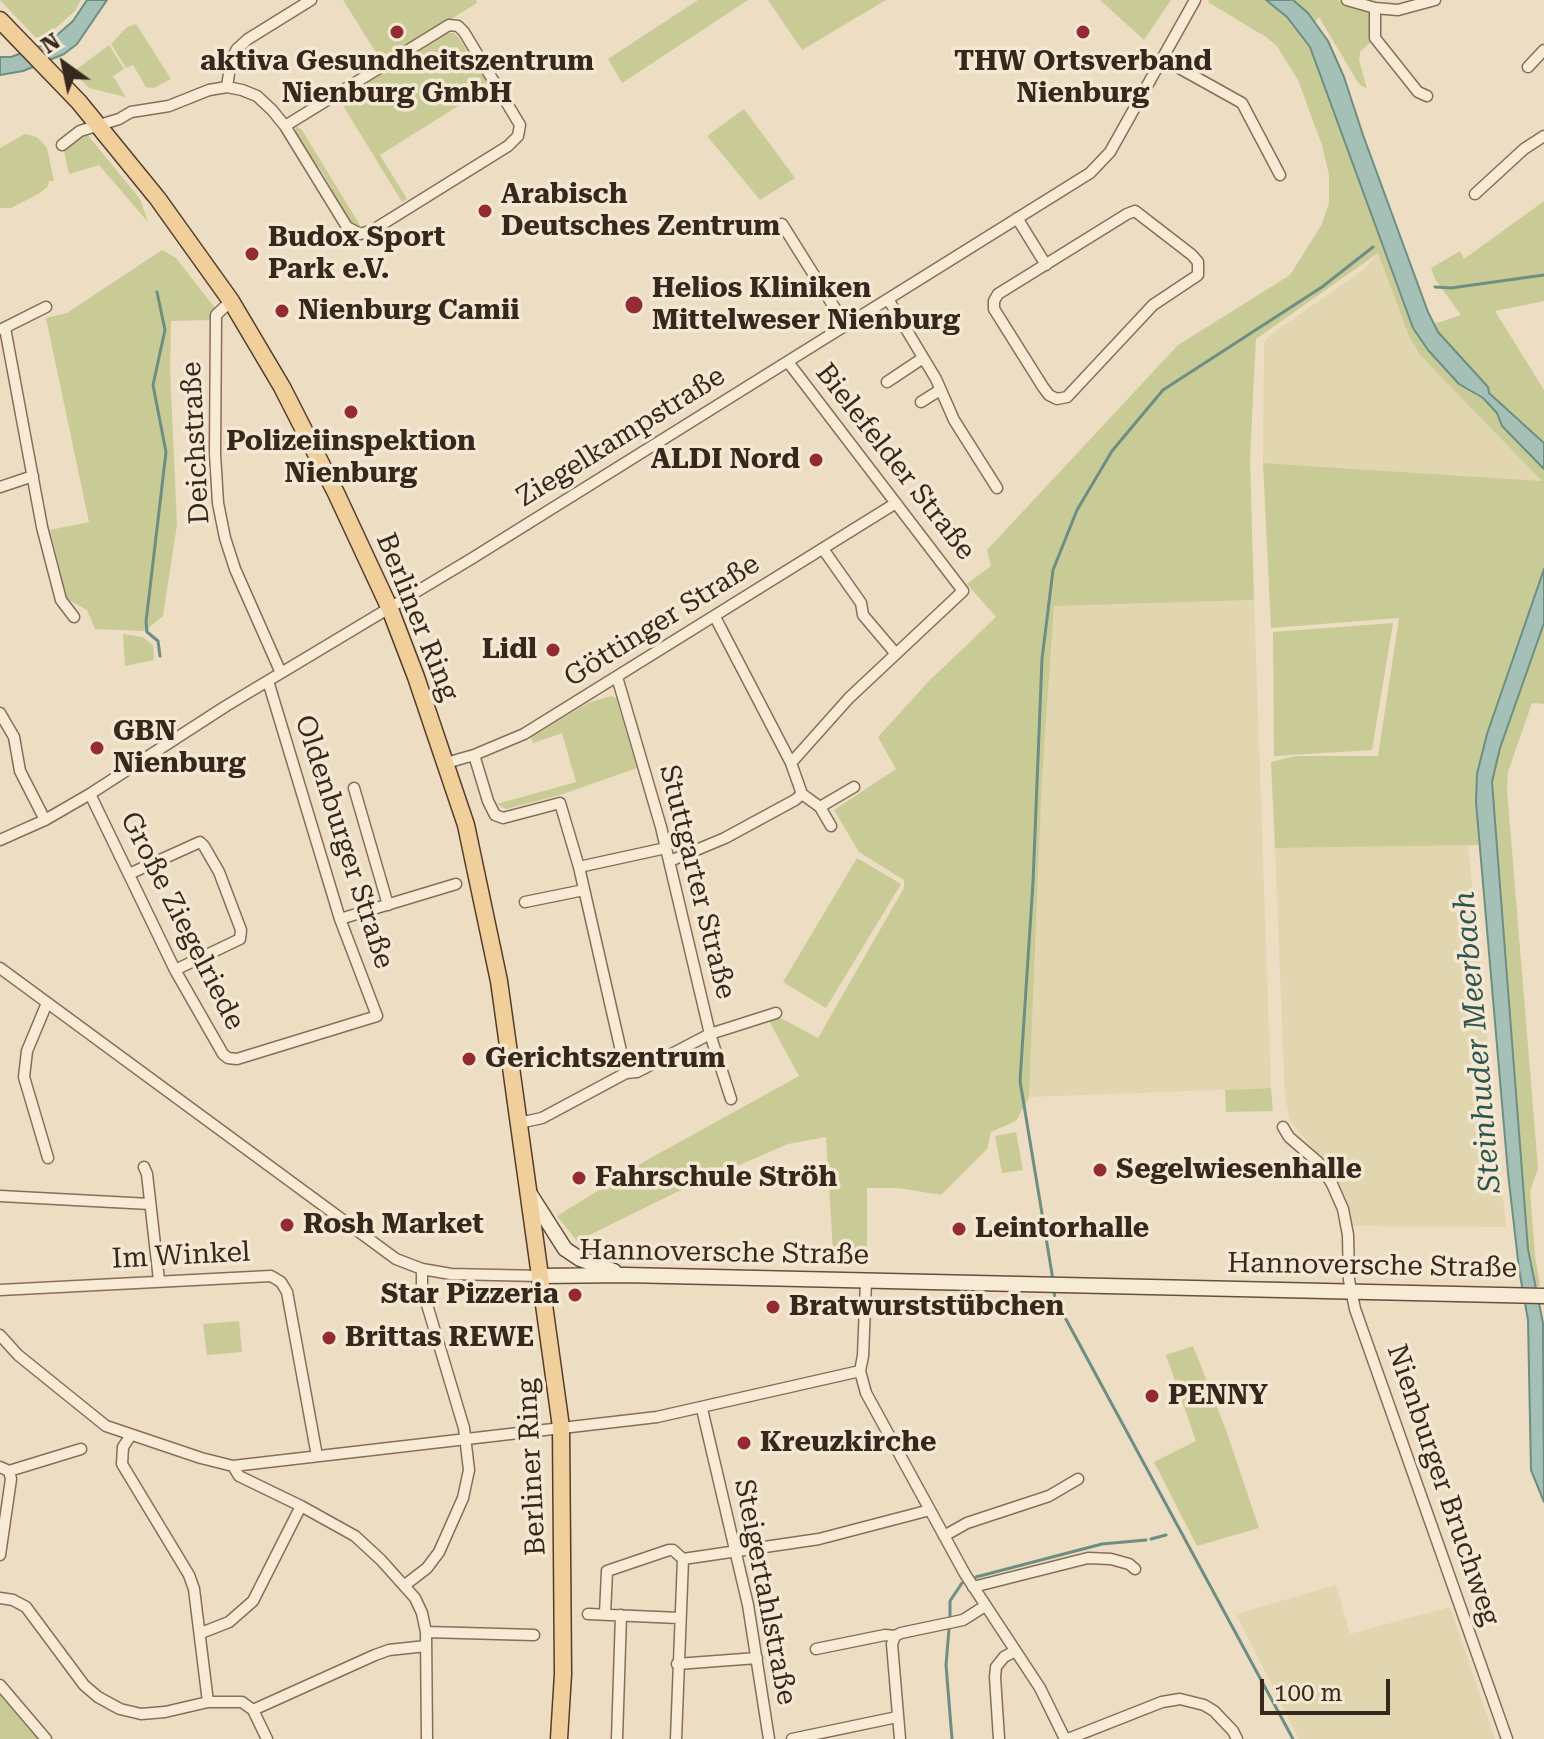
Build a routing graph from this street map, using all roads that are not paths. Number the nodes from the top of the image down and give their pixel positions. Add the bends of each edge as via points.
1 (311, 0) edge
2 (1195, 0) edge
3 (1347, 0) edge
4 (1435, 0) edge
5 (1375, 8) junction
6 (0, 20) edge
7 (1544, 50) edge
8 (1163, 59) junction
9 (1528, 67) dead end
10 (227, 87) junction
11 (1427, 96) dead end
12 (98, 126) junction
13 (285, 126) junction
14 (1544, 136) edge
15 (62, 145) dead end
16 (1280, 175) dead end
17 (1475, 194) dead end
18 (1017, 218) junction
19 (782, 224) dead end
20 (1046, 265) junction
21 (888, 299) junction
22 (231, 301) junction
23 (46, 307) dead end
24 (846, 326) junction
25 (2, 329) edge
26 (923, 358) junction
27 (788, 362) junction
28 (887, 382) dead end
29 (940, 390) junction
30 (921, 402) dead end
31 (33, 476) junction
32 (0, 487) edge
33 (997, 488) dead end
34 (896, 503) junction
35 (823, 549) junction
36 (390, 609) junction
37 (74, 617) dead end
38 (715, 617) junction
39 (896, 654) junction
40 (281, 673) junction
41 (617, 677) junction
42 (268, 681) junction
43 (0, 713) edge
44 (474, 755) junction
45 (446, 763) junction
46 (791, 763) junction
47 (854, 787) dead end
48 (354, 788) dead end
49 (90, 794) junction
50 (802, 794) junction
51 (820, 807) junction
52 (45, 820) junction
53 (831, 826) dead end
54 (0, 840) edge
55 (666, 848) junction
56 (670, 861) junction
57 (579, 867) junction
58 (129, 874) junction
59 (456, 884) dead end
60 (584, 890) junction
61 (525, 902) dead end
62 (388, 905) junction
63 (340, 919) junction
64 (0, 968) edge
65 (175, 970) junction
66 (47, 1003) junction
67 (776, 1013) dead end
68 (377, 1016) joint
69 (710, 1034) junction
70 (626, 1073) junction
71 (731, 1099) dead end
72 (519, 1123) junction
73 (1283, 1127) dead end
74 (48, 1158) dead end
75 (144, 1167) dead end
76 (529, 1193) junction
77 (0, 1196) edge
78 (150, 1204) junction
79 (422, 1269) junction
80 (625, 1275) junction
81 (540, 1276) junction
82 (159, 1280) junction
83 (866, 1281) junction
84 (0, 1290) edge
85 (1351, 1291) junction
86 (1544, 1296) edge
87 (0, 1335) edge
88 (860, 1371) junction
89 (702, 1409) junction
90 (561, 1427) junction
91 (131, 1435) junction
92 (465, 1438) junction
93 (81, 1449) dead end
94 (317, 1456) junction
95 (233, 1466) junction
96 (4, 1469) edge
97 (1078, 1479) dead end
98 (301, 1506) junction
99 (930, 1510) junction
100 (944, 1536) junction
101 (736, 1552) junction
102 (0, 1555) edge
103 (683, 1559) junction
104 (1135, 1569) dead end
105 (405, 1585) junction
106 (973, 1587) junction
107 (0, 1598) edge
108 (985, 1606) junction
109 (588, 1614) dead end
110 (605, 1614) junction
111 (621, 1615) junction
112 (679, 1618) junction
113 (426, 1632) junction
114 (201, 1633) junction
115 (534, 1635) dead end
116 (895, 1636) junction
117 (426, 1646) junction
118 (816, 1649) dead end
119 (1015, 1651) junction
120 (757, 1658) junction
121 (677, 1664) junction
122 (0, 1685) edge
123 (208, 1702) junction
124 (253, 1710) junction
125 (897, 1717) junction
126 (46, 1739) edge
127 (267, 1739) edge
128 (427, 1739) edge
129 (559, 1739) edge
130 (617, 1739) edge
131 (676, 1739) edge
132 (769, 1739) edge
133 (792, 1739) edge
134 (900, 1739) edge
135 (999, 1739) edge
136 (1066, 1739) edge
137 (1237, 1739) edge
138 (1507, 1739) edge

1 - 10 street via 237,49
2 - 8 street, Ziegelkampstraße
3 - 5 street
4 - 5 street via 1398,10
5 - 11 street via 1375,38 1418,92
6 - 12 main road, Berliner Ring
7 - 9 street
8 - 16 street via 1242,103
8 - 18 street, Ziegelkampstraße via 1100,163
10 - 12 street
10 - 13 street via 257,96
12 - 15 street
12 - 22 main road, Berliner Ring
13 - 13 street via 347,227 360,234 508,146 520,125 464,32 449,25
14 - 17 street
18 - 20 street
18 - 21 street, Ziegelkampstraße
19 - 24 street
20 - 20 street via 1135,211 1192,255 1199,268 1198,275 1137,319 1067,397 1057,399 1043,387 994,309 998,294
21 - 24 street, Ziegelkampstraße
21 - 26 street
22 - 36 main road, Berliner Ring via 282,387
22 - 40 street, Deichstraße via 216,315 218,503 235,569
23 - 25 street
24 - 27 street, Ziegelkampstraße
25 - 31 street
26 - 28 street
26 - 29 street
27 - 34 street, Bielefelder Straße
27 - 36 street, Ziegelkampstraße
29 - 30 street
29 - 33 street
31 - 32 street
31 - 37 street via 61,600
34 - 35 street, Göttinger Straße
34 - 39 street, Bielefelder Straße via 963,591
35 - 38 street, Göttinger Straße
35 - 39 street via 861,603 863,615
36 - 40 street, Ziegelkampstraße
36 - 45 main road, Berliner Ring
38 - 41 street, Göttinger Straße
38 - 46 street
39 - 46 street
40 - 42 street, Ziegelkampstraße
41 - 44 street, Göttinger Straße via 524,734
41 - 55 street, Stuttgarter Straße
42 - 49 street, Ziegelkampstraße
42 - 63 street, Oldenburger Straße
43 - 52 street via 14,737 20,771
44 - 45 street, Göttinger Straße
44 - 57 street via 495,815 503,818 560,803
45 - 72 main road, Berliner Ring via 466,825 497,967
46 - 50 street
47 - 51 street
48 - 62 street
49 - 52 street, Ziegelkampstraße
49 - 58 street, Große Ziegelriede
50 - 51 street
50 - 56 street via 725,838
51 - 53 street
52 - 54 street, Ziegelkampstraße
55 - 56 street, Stuttgarter Straße
55 - 57 street
56 - 69 street, Stuttgarter Straße
57 - 60 street
58 - 65 street, Große Ziegelriede
58 - 65 street via 200,842 219,872 240,939
59 - 62 street
60 - 61 street
60 - 70 street
62 - 63 street
63 - 68 street, Oldenburger Straße
64 - 66 street, Hannoversche Straße
65 - 68 street, Große Ziegelriede via 223,1054 233,1059
66 - 74 street via 27,1051 24,1077
66 - 79 street, Hannoversche Straße via 357,1233
67 - 69 street
69 - 70 street
69 - 71 street, Stuttgarter Straße
70 - 72 street via 542,1118
72 - 76 main road, Berliner Ring
73 - 85 street, Nienburger Bruchweg via 1318,1162 1339,1198
75 - 78 street
76 - 80 street, Berliner Ring via 565,1249
76 - 81 main road, Berliner Ring
77 - 78 street
78 - 82 street
79 - 81 street, Hannoversche Straße
79 - 92 street via 422,1288
80 - 81 street, Hannoversche Straße
80 - 83 street, Hannoversche Straße
81 - 90 main road, Berliner Ring
82 - 84 street, Im Winkel
82 - 94 street, Im Winkel via 261,1274 281,1282
83 - 85 street, Hannoversche Straße
83 - 88 street
85 - 86 street, Hannoversche Straße
85 - 138 street, Nienburger Bruchweg
87 - 91 street via 106,1426
88 - 89 street
88 - 99 street via 866,1393
89 - 90 street
89 - 101 street, Steigertahlstraße
90 - 92 street
90 - 129 main road, Berliner Ring
91 - 95 street
91 - 114 street via 123,1447 122,1464 189,1575
92 - 94 street
92 - 105 street via 469,1478 459,1509 435,1559
93 - 96 street
94 - 95 street
95 - 98 street via 239,1476
96 - 102 street via 11,1479
97 - 100 street via 1049,1496
98 - 105 street via 355,1536
98 - 114 street via 253,1601 229,1622
99 - 100 street
99 - 101 street via 819,1539
100 - 106 street
101 - 103 street
101 - 120 street, Steigertahlstraße
103 - 110 street via 669,1550 607,1571
103 - 112 street
104 - 106 street via 1111,1559 1088,1558
105 - 113 street via 422,1613
106 - 108 street
107 - 123 street via 26,1607 84,1685 120,1709 141,1714
108 - 116 street via 963,1620
108 - 119 street
109 - 110 street
110 - 111 street
111 - 112 street
111 - 130 street
112 - 121 street
113 - 115 street
113 - 117 street
114 - 123 street
116 - 118 street
116 - 125 street
117 - 124 street via 375,1655
117 - 128 street
119 - 135 street via 996,1667
119 - 136 street
120 - 121 street
120 - 132 street, Steigertahlstraße
121 - 131 street
122 - 126 street
123 - 124 street via 242,1702
124 - 127 street
125 - 133 street
125 - 134 street
136 - 137 street via 1180,1699 1214,1711

